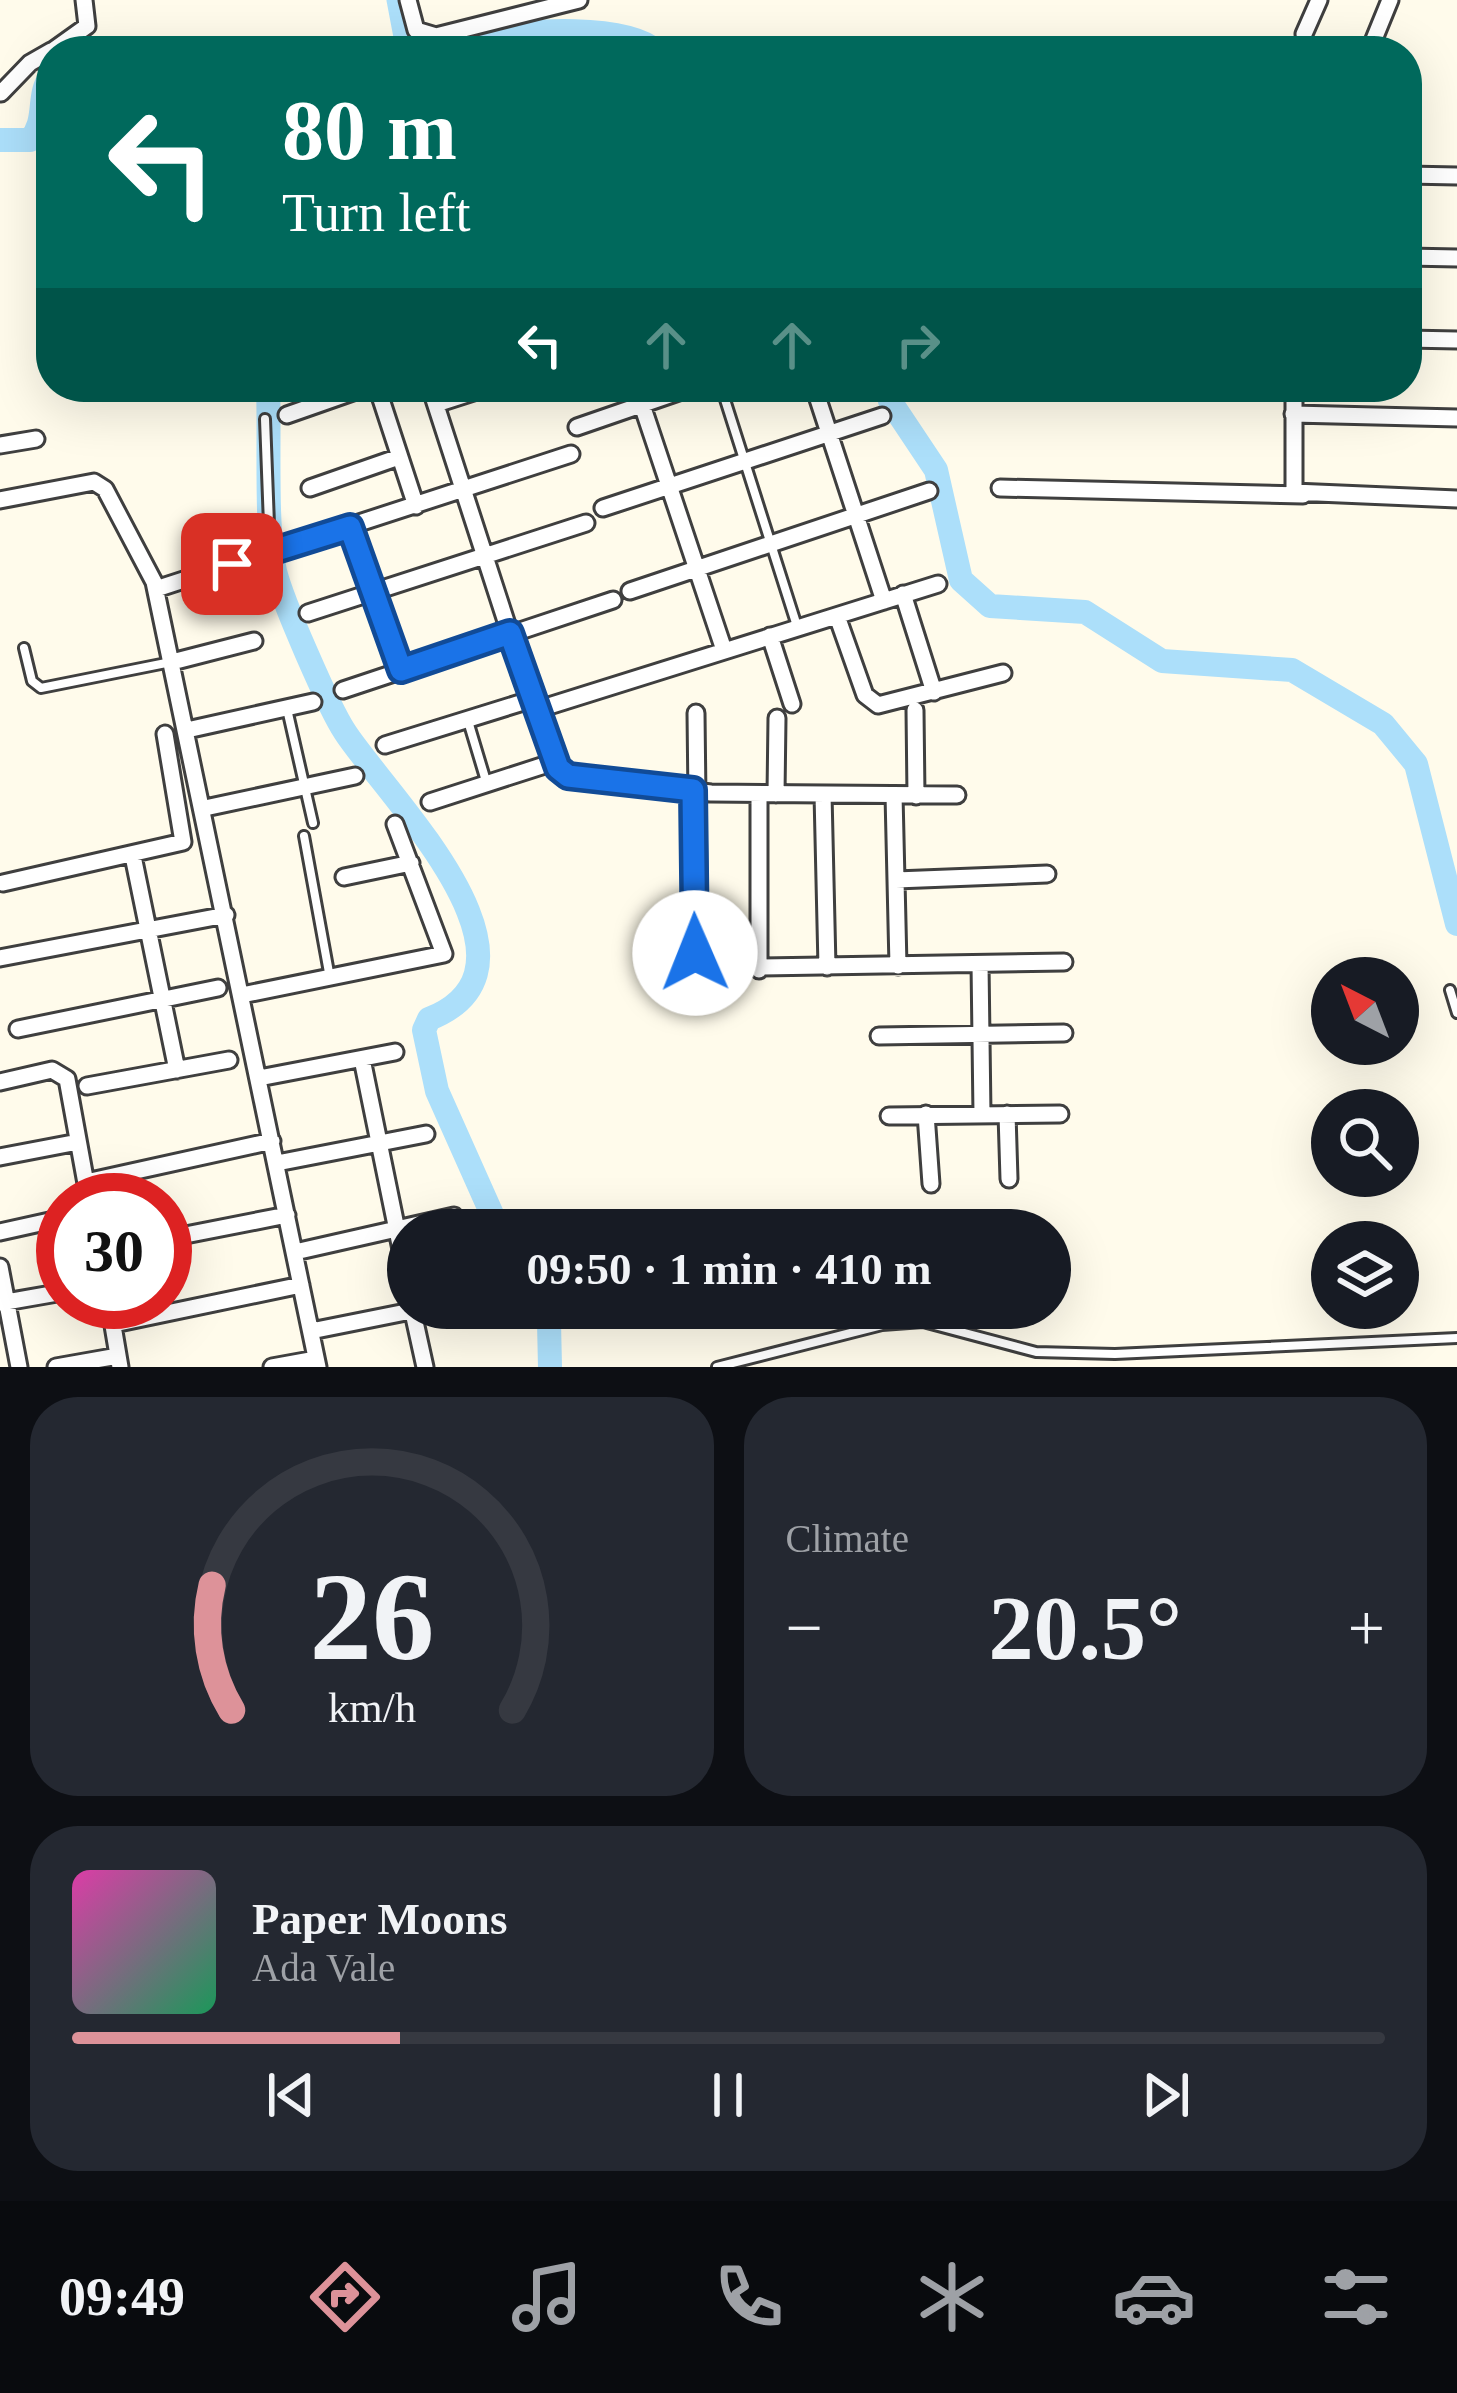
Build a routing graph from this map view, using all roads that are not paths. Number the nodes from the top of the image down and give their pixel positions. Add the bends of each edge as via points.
1 (84, 0) edge
2 (408, 0) edge
3 (579, 0) edge
4 (1319, 0) edge
5 (1390, 0) edge
6 (527, 6) edge
7 (73, 36) edge
8 (1305, 36) edge
9 (1375, 36) edge
10 (36, 60) edge
11 (1, 93) edge
12 (1422, 175) edge
13 (1457, 176) edge
14 (1422, 257) edge
15 (1457, 258) edge
16 (1422, 339) edge
17 (1457, 340) edge
18 (324, 402) edge
19 (382, 402) edge
20 (442, 402) edge
21 (627, 402) edge
22 (641, 402) edge
23 (726, 402) edge
24 (819, 402) edge
25 (1293, 402) edge
26 (436, 404) joint
27 (1293, 414) junction
28 (286, 415) dead end
29 (882, 416) dead end
30 (265, 418) dead end
31 (1457, 418) edge
32 (577, 427) dead end
33 (830, 434) junction
34 (36, 439) dead end
35 (0, 445) edge
36 (571, 454) dead end
37 (399, 457) junction
38 (746, 460) junction
39 (670, 486) junction
40 (310, 488) dead end
41 (1000, 488) dead end
42 (465, 490) junction
43 (929, 491) dead end
44 (1303, 495) junction
45 (1457, 499) edge
46 (0, 500) edge
47 (416, 506) junction
48 (603, 508) dead end
49 (855, 515) junction
50 (586, 523) dead end
51 (350, 527) junction
52 (772, 543) junction
53 (271, 552) junction
54 (486, 554) junction
55 (695, 568) junction
56 (938, 584) dead end
57 (156, 589) junction
58 (630, 591) dead end
59 (372, 592) junction
60 (903, 594) junction
61 (613, 600) dead end
62 (884, 601) junction
63 (308, 613) dead end
64 (837, 616) junction
65 (798, 627) junction
66 (510, 633) junction
67 (770, 636) junction
68 (254, 641) dead end
69 (23, 648) dead end
70 (724, 650) junction
71 (172, 662) junction
72 (401, 670) junction
73 (1003, 673) dead end
74 (343, 690) dead end
75 (934, 692) junction
76 (313, 702) dead end
77 (535, 704) junction
78 (792, 704) dead end
79 (287, 709) junction
80 (915, 710) dead end
81 (696, 713) dead end
82 (777, 718) dead end
83 (468, 719) junction
84 (187, 730) junction
85 (165, 734) dead end
86 (385, 745) dead end
87 (554, 762) junction
88 (355, 776) dead end
89 (487, 784) junction
90 (302, 788) junction
91 (693, 790) junction
92 (824, 794) junction
93 (768, 795) junction
94 (893, 795) junction
95 (957, 795) dead end
96 (916, 796) junction
97 (430, 802) dead end
98 (205, 808) junction
99 (313, 823) dead end
100 (395, 824) dead end
101 (304, 836) dead end
102 (133, 856) junction
103 (411, 863) junction
104 (1047, 874) dead end
105 (344, 877) dead end
106 (896, 880) junction
107 (3, 883) edge
108 (226, 915) junction
109 (151, 929) junction
110 (0, 958) edge
111 (1064, 962) dead end
112 (980, 964) junction
113 (898, 966) junction
114 (827, 967) junction
115 (759, 970) junction
116 (330, 979) junction
117 (218, 988) dead end
118 (1450, 990) dead end
119 (242, 995) junction
120 (164, 999) junction
121 (1457, 1012) edge
122 (18, 1029) dead end
123 (1064, 1033) dead end
124 (981, 1034) junction
125 (879, 1036) dead end
126 (395, 1052) dead end
127 (362, 1059) junction
128 (229, 1060) dead end
129 (177, 1070) junction
130 (259, 1078) junction
131 (0, 1082) edge
132 (87, 1087) dead end
133 (926, 1114) junction
134 (982, 1114) junction
135 (1007, 1114) junction
136 (1060, 1114) dead end
137 (889, 1116) dead end
138 (426, 1134) dead end
139 (272, 1141) junction
140 (78, 1142) junction
141 (376, 1144) junction
142 (0, 1157) edge
143 (277, 1163) junction
144 (84, 1173) edge
145 (123, 1173) edge
146 (1009, 1179) dead end
147 (931, 1184) dead end
148 (393, 1209) edge
149 (287, 1215) junction
150 (36, 1224) edge
151 (387, 1231) edge
152 (0, 1232) edge
153 (192, 1234) edge
154 (295, 1252) junction
155 (0, 1267) edge
156 (302, 1286) junction
157 (36, 1296) edge
158 (3, 1302) edge
159 (192, 1308) edge
160 (387, 1315) edge
161 (115, 1329) edge
162 (419, 1329) edge
163 (311, 1331) junction
164 (1457, 1338) edge
165 (781, 1350) junction
166 (119, 1362) edge
167 (317, 1363) edge
168 (20, 1367) edge
169 (56, 1367) edge
170 (272, 1367) edge
171 (424, 1367) edge
172 (717, 1367) edge
173 (782, 1367) edge

1 - 7 street via 87,26
2 - 6 street via 416,30 428,35
3 - 6 street
4 - 8 street
5 - 9 street
10 - 11 street
12 - 13 street
14 - 15 street
16 - 17 street
18 - 28 street
19 - 37 street
20 - 26 street
21 - 32 street
22 - 39 street
23 - 38 lane
24 - 33 street
25 - 27 street
26 - 42 street
27 - 31 street
27 - 44 street via 1292,487
29 - 33 street
30 - 53 lane
33 - 38 street
33 - 49 street
34 - 35 street
36 - 42 street
37 - 40 street
37 - 47 street
38 - 39 street
38 - 52 lane
39 - 48 street
39 - 55 street
41 - 44 street
42 - 47 street
42 - 54 street
43 - 49 street
44 - 45 street
46 - 57 street via 94,482 105,489
47 - 51 street
49 - 52 street
49 - 62 street
50 - 54 street
51 - 53 street
51 - 59 lane
52 - 55 street
52 - 65 lane
53 - 57 street
54 - 59 street
54 - 66 street
55 - 58 street
55 - 70 street
56 - 60 street
57 - 71 street
59 - 63 street
59 - 72 lane
60 - 62 street
60 - 75 street
61 - 66 street
62 - 64 street
64 - 65 street
64 - 75 street via 871,702
65 - 67 street
66 - 72 street
66 - 77 street
67 - 70 street
67 - 78 street
68 - 71 street
69 - 71 lane via 41,688
70 - 77 street
71 - 84 street
72 - 74 street
73 - 75 street
76 - 79 street
77 - 83 street
77 - 87 street
79 - 84 street
79 - 90 lane
80 - 96 street
81 - 91 street
82 - 93 street
83 - 86 street
83 - 89 lane
84 - 98 street
85 - 102 street via 183,842
87 - 89 street
87 - 91 street via 568,776
88 - 90 street
89 - 97 street
90 - 98 street
90 - 99 lane
91 - 93 street
91 - 115 street via 696,964
92 - 93 street
92 - 94 street
92 - 114 street
93 - 115 street
94 - 96 street
94 - 106 street
95 - 96 street
98 - 108 street
100 - 103 street
101 - 116 lane
102 - 107 street
102 - 109 street
103 - 105 street
103 - 116 street via 444,954
104 - 106 street
106 - 113 street
108 - 109 street
108 - 119 street
109 - 110 street
109 - 120 street
111 - 112 street
112 - 113 street
112 - 124 street
113 - 114 street
114 - 115 street
116 - 119 street
117 - 120 street
118 - 121 lane
119 - 130 street
120 - 122 street
120 - 129 street
123 - 124 street
124 - 125 street
124 - 134 street
126 - 127 street
127 - 130 street
127 - 141 street
128 - 129 street
129 - 132 street
130 - 139 street
131 - 140 street via 60,1072
133 - 134 street
133 - 137 street
133 - 147 street
134 - 135 street
135 - 136 street
135 - 146 street
138 - 141 street
139 - 143 street
139 - 145 street
140 - 142 street
140 - 144 street
141 - 143 street
141 - 148 street
143 - 149 street
149 - 153 street
149 - 154 street
150 - 152 street
151 - 154 street
154 - 156 street
155 - 158 street
156 - 159 street
156 - 163 street
157 - 158 street
158 - 168 street
160 - 163 street
161 - 166 street
162 - 171 street
163 - 167 street
164 - 165 lane via 1055,1353 923,1322
165 - 172 lane
165 - 173 lane
166 - 169 street
167 - 170 street

